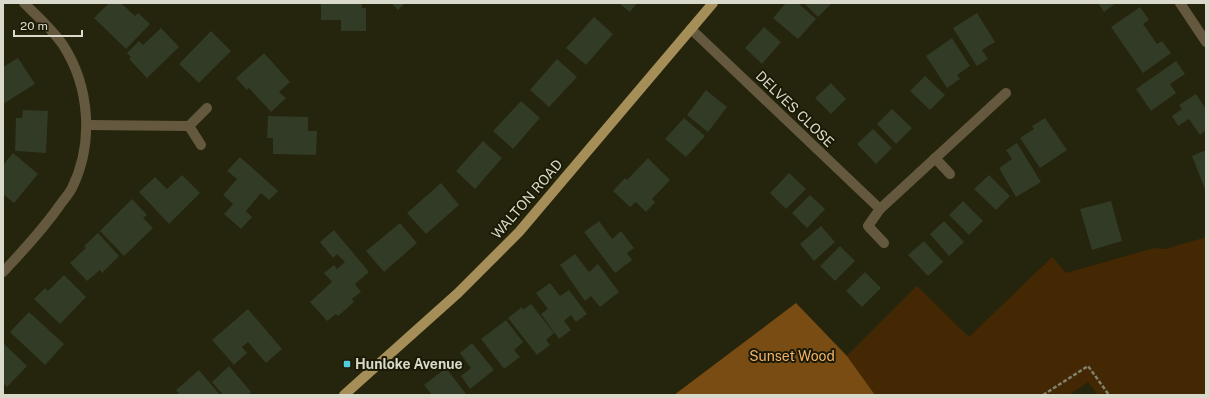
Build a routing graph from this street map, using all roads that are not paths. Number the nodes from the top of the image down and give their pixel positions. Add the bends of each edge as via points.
1 (24, 3) edge
2 (713, 3) edge
3 (1180, 3) edge
4 (691, 29) junction
5 (1206, 42) edge
6 (1006, 94) dead end
7 (208, 108) dead end
8 (87, 125) junction
9 (189, 126) junction
10 (201, 144) dead end
11 (935, 158) junction
12 (950, 174) dead end
13 (880, 209) junction
14 (884, 243) dead end
15 (3, 272) edge
16 (344, 395) edge

1 - 8 street via 63,45 84,97
2 - 4 main road, WALTON ROAD
3 - 5 street
4 - 13 street, DELVES CLOSE
4 - 16 main road, WALTON ROAD via 519,232 458,293
6 - 11 street
7 - 9 street
8 - 9 street
8 - 15 street via 83,158 72,188 49,221
9 - 10 street
11 - 12 street
11 - 13 street
13 - 14 street via 868,226

